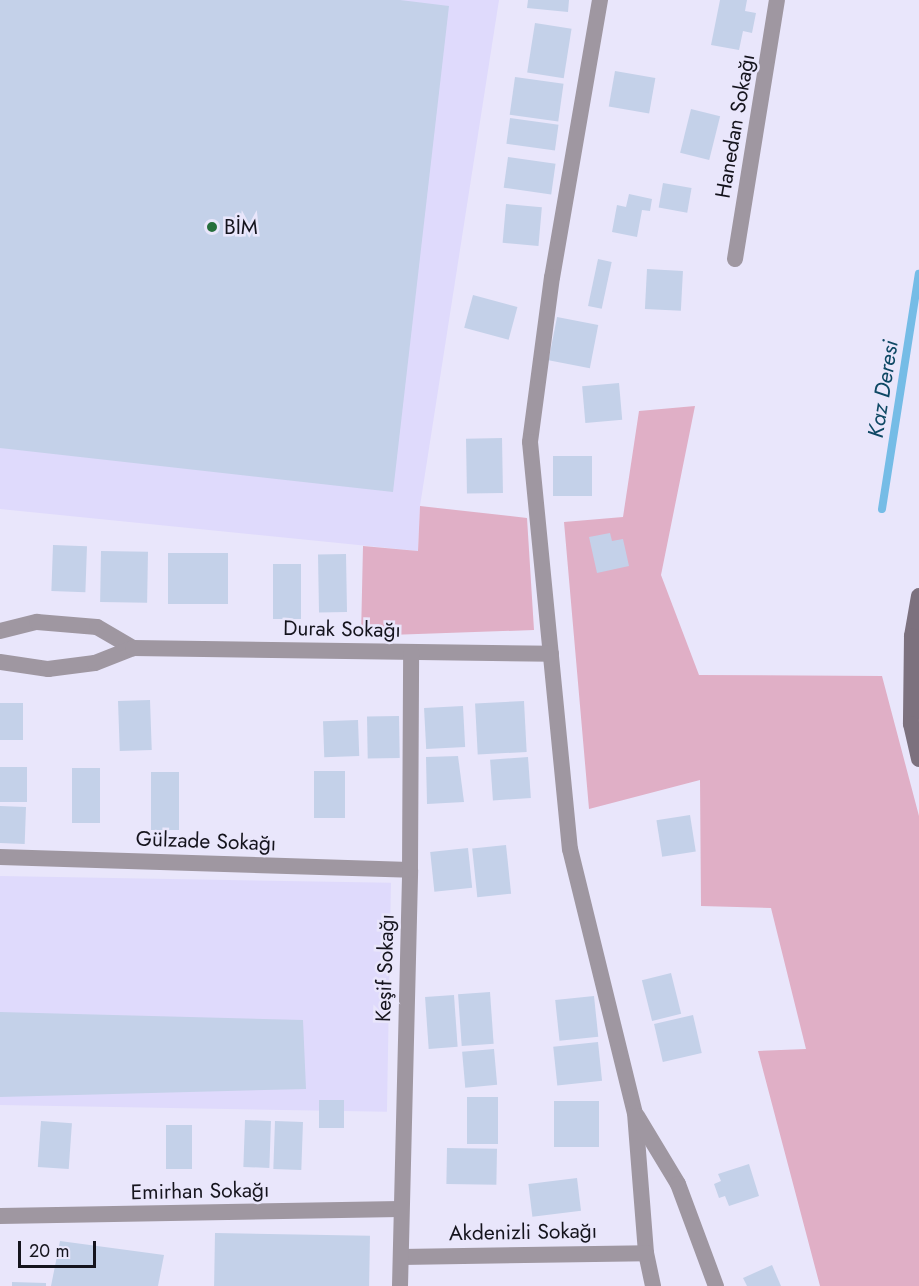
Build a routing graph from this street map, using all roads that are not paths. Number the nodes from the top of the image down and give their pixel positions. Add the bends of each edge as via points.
1 (600, 0) edge
2 (777, 0) edge
3 (735, 259) dead end
4 (919, 596) edge
5 (0, 631) edge
6 (133, 648) junction
7 (411, 652) junction
8 (551, 654) junction
9 (0, 662) edge
10 (919, 759) edge
11 (0, 857) edge
12 (410, 870) junction
13 (635, 1113) junction
14 (400, 1209) junction
15 (0, 1216) edge
16 (646, 1252) junction
17 (401, 1257) junction
18 (400, 1286) edge
19 (653, 1286) edge
20 (716, 1286) edge

1 - 8 street via 552,277 530,442
2 - 3 street, Hanedan Sokağı
4 - 10 main road via 912,636 911,724
5 - 6 street, Durak Sokağı via 37,622 97,627
6 - 7 street, Durak Sokağı
6 - 9 street, Durak Sokağı via 95,663 48,669
7 - 8 street, Durak Sokağı
7 - 12 street, Keşif Sokağı
8 - 13 street via 570,849
11 - 12 street, Gülzade Sokağı
12 - 14 street, Keşif Sokağı
13 - 16 street
13 - 20 street via 678,1184
14 - 15 street, Emirhan Sokağı
14 - 17 street, Keşif Sokağı
16 - 17 street, Akdenizli Sokağı
16 - 19 street
17 - 18 street, Keşif Sokağı

